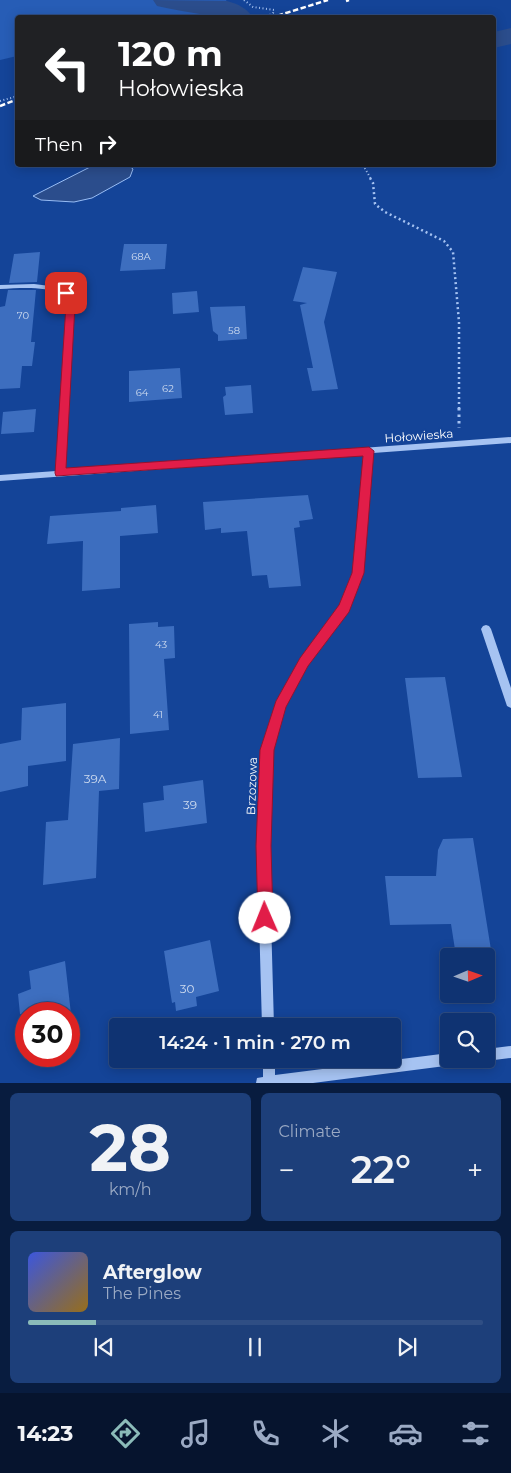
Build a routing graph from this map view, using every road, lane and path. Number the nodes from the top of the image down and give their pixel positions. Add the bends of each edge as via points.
1 (244, 0) edge
2 (268, 15) edge
3 (15, 97) edge
4 (0, 101) edge
5 (364, 167) edge
6 (0, 287) edge
7 (511, 440) edge
8 (459, 444) junction
9 (369, 451) junction
10 (60, 473) junction
11 (0, 478) edge
12 (486, 629) dead end
13 (511, 703) edge
14 (268, 1018) edge
15 (511, 1052) edge
16 (495, 1054) edge
17 (440, 1060) edge
18 (268, 1068) edge
19 (267, 1082) edge

1 - 2 path via 253,7 274,10
3 - 4 path
5 - 8 path via 373,183 375,204 444,241 453,252 459,322
6 - 10 street via 36,285 55,288 66,293 71,305
7 - 8 street, Hołowieska
8 - 9 street, Hołowieska
9 - 10 street, Hołowieska
9 - 14 street, Brzozowa via 358,573 344,608 304,662 280,705 267,750 264,846
10 - 11 street, Hołowieska
12 - 13 street
15 - 16 street
17 - 19 street
18 - 19 street

